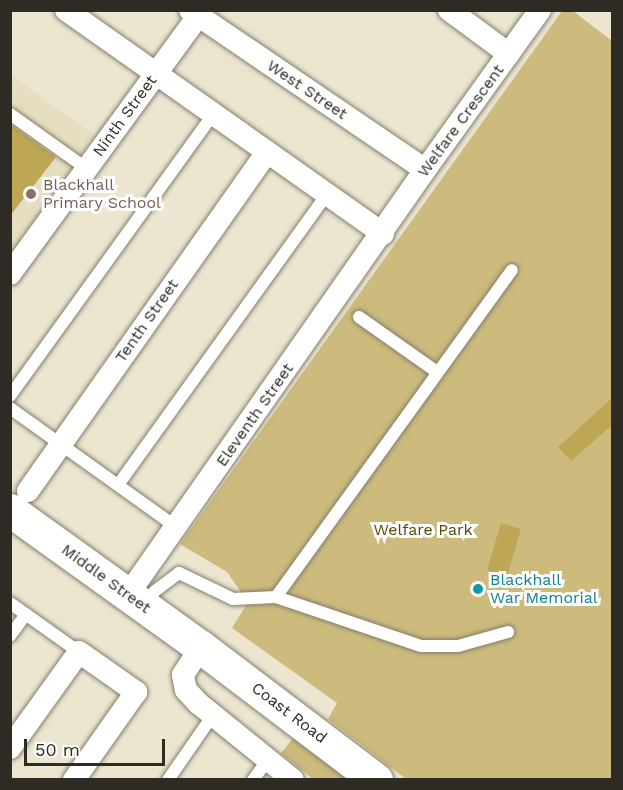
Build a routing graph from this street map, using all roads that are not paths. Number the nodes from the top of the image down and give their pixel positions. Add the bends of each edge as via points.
1 (66, 10) edge
2 (449, 10) edge
3 (540, 10) edge
4 (194, 14) edge
5 (509, 54) junction
6 (155, 74) junction
7 (10, 114) edge
8 (213, 115) junction
9 (267, 152) junction
10 (87, 169) junction
11 (425, 170) junction
12 (327, 194) junction
13 (383, 234) junction
14 (512, 270) dead end
15 (10, 274) edge
16 (359, 317) dead end
17 (437, 372) junction
18 (10, 396) edge
19 (10, 408) edge
20 (61, 443) junction
21 (118, 485) junction
22 (16, 508) edge
23 (176, 526) junction
24 (276, 597) junction
25 (135, 601) junction
26 (10, 603) edge
27 (26, 615) junction
28 (508, 632) dead end
29 (10, 636) edge
30 (201, 647) junction
31 (79, 652) junction
32 (213, 715) junction
33 (10, 748) edge
34 (268, 759) junction
35 (74, 780) edge
36 (168, 780) edge
37 (253, 780) edge
38 (294, 780) edge
39 (376, 780) edge

1 - 6 street
2 - 5 street
3 - 5 street, Welfare Crescent
4 - 6 street, Ninth Street
4 - 11 street, West Street
5 - 11 street, Welfare Crescent
6 - 8 street
6 - 10 street, Ninth Street
7 - 10 lane
8 - 9 street
8 - 18 lane
9 - 12 street
9 - 20 street, Tenth Street
10 - 15 street, Ninth Street
11 - 13 street, Welfare Crescent
12 - 13 street
12 - 21 lane
13 - 23 street, Eleventh Street
14 - 17 lane
16 - 17 lane
17 - 24 lane
19 - 20 lane
20 - 21 lane
20 - 22 street, Tenth Street
21 - 23 lane
22 - 25 main road, Middle Street
23 - 25 street, Eleventh Street
24 - 25 lane via 233,599 179,573
24 - 28 lane via 421,646 458,646
25 - 30 main road, Middle Street
26 - 27 lane
27 - 29 lane
27 - 31 lane
30 - 32 street via 183,675 186,690
30 - 39 main road, Coast Road
31 - 33 street
31 - 35 street via 136,692
32 - 34 street
32 - 36 lane
34 - 37 lane
34 - 38 street

